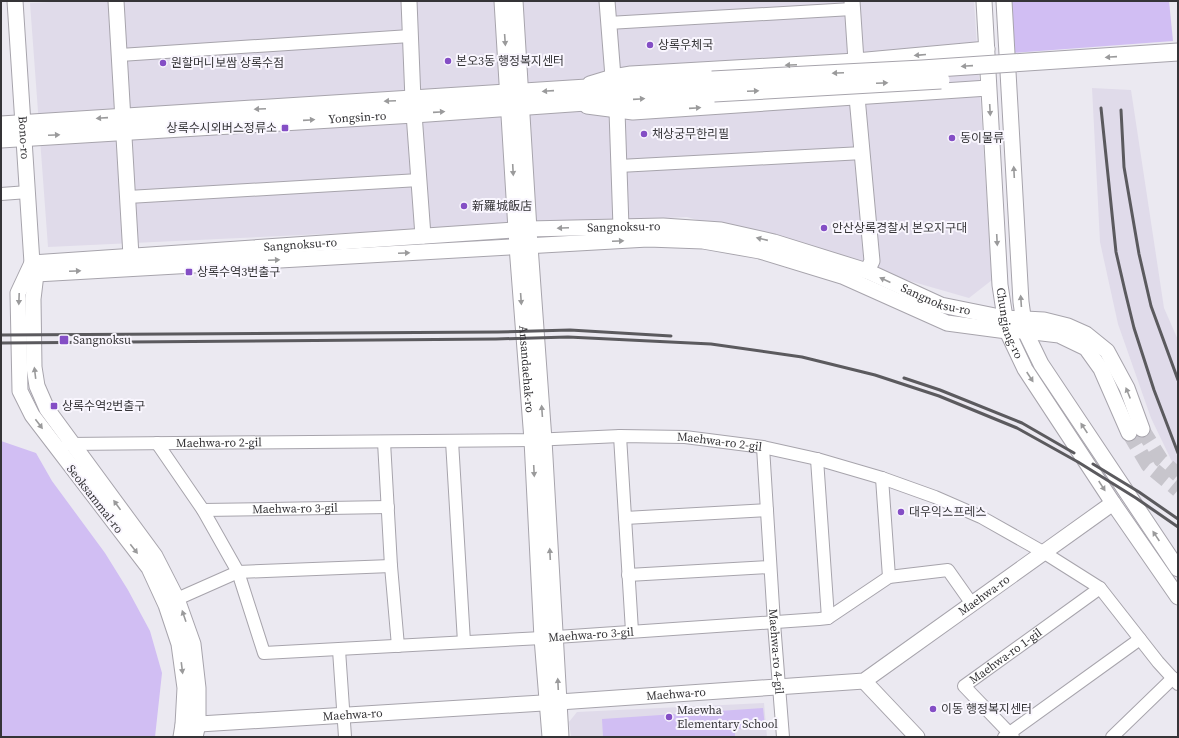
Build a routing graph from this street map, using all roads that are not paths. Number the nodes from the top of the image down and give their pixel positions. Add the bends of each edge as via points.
1 (15, 1) edge
2 (116, 1) edge
3 (408, 1) edge
4 (502, 1) edge
5 (515, 1) edge
6 (607, 1) edge
7 (984, 1) edge
8 (1004, 1) edge
9 (852, 5) edge
10 (608, 23) junction
11 (410, 36) junction
12 (987, 49) junction
13 (1178, 52) edge
14 (120, 55) junction
15 (856, 61) junction
16 (1178, 64) edge
17 (613, 77) junction
18 (713, 87) junction
19 (988, 88) junction
20 (572, 96) junction
21 (857, 97) junction
22 (515, 100) junction
23 (414, 107) junction
24 (617, 110) junction
25 (124, 124) junction
26 (1, 125) edge
27 (23, 130) junction
28 (1, 139) edge
29 (863, 153) junction
30 (619, 166) junction
31 (419, 180) junction
32 (28, 192) junction
33 (1, 194) edge
34 (128, 197) junction
35 (621, 227) junction
36 (522, 230) junction
37 (423, 236) junction
38 (523, 246) junction
39 (131, 256) junction
40 (34, 268) junction
41 (867, 271) junction
42 (1006, 325) junction
43 (1024, 325) junction
44 (1136, 431) tunnel mouth
45 (620, 436) junction
46 (538, 440) junction
47 (452, 441) junction
48 (384, 442) junction
49 (157, 443) junction
50 (72, 444) junction
51 (54, 445) junction
52 (763, 448) junction
53 (817, 459) junction
54 (882, 478) junction
55 (1113, 503) junction
56 (388, 507) junction
57 (203, 510) junction
58 (767, 510) junction
59 (625, 518) junction
60 (1043, 552) junction
61 (391, 566) junction
62 (770, 567) junction
63 (1178, 569) edge
64 (238, 572) junction
65 (628, 575) junction
66 (889, 577) junction
67 (1100, 588) junction
68 (1178, 596) edge
69 (177, 599) junction
70 (972, 604) junction
71 (828, 618) junction
72 (774, 622) junction
73 (632, 631) junction
74 (549, 638) junction
75 (1140, 639) junction
76 (464, 642) junction
77 (398, 646) junction
78 (339, 650) junction
79 (864, 681) junction
80 (1176, 681) edge
81 (780, 687) junction
82 (553, 703) junction
83 (343, 715) junction
84 (182, 731) edge
85 (196, 731) edge
86 (1008, 736) edge
87 (345, 737) edge
88 (550, 737) edge
89 (561, 737) edge
90 (783, 737) edge
91 (917, 737) edge
92 (1112, 737) edge

1 - 27 street, Bono-ro
2 - 14 street
3 - 11 street
4 -> 22 street, Ansandaehak-ro
5 - 22 street, Ansandaehak-ro
6 - 10 street
7 - 12 street, Chungjang-ro
43 -> 8 street, Chungjang-ro
9 - 10 street
9 - 15 street
10 - 17 street
11 - 14 street
11 - 23 street
12 -> 15 street
12 - 19 street, Chungjang-ro
13 -> 18 main road, bridge via 922,69
14 - 25 street
15 -> 17 street
18 -> 16 main road, bridge
17 - 20 street
18 - 20 main road, Yongsin-ro
19 - 21 street
19 -> 42 street, Chungjang-ro via 1000,285
20 - 22 main road, Yongsin-ro
20 - 24 street
24 -> 21 street via 633,112
21 - 29 street
22 - 23 main road, Yongsin-ro
22 - 36 street, Ansandaehak-ro
23 - 25 main road, Yongsin-ro
23 - 31 street
24 - 30 street
25 - 27 main road, Yongsin-ro
25 - 34 street
26 - 27 main road, Yongsin-ro
27 - 28 main road, Yongsin-ro
27 - 32 street, Bono-ro
29 - 30 street
29 - 41 street via 872,261
30 - 35 street
31 - 34 street
31 - 37 street
32 - 33 street
32 - 40 street, Bono-ro
34 - 39 street
35 -> 36 street, Sangnoksu-ro
41 -> 35 street, Sangnoksu-ro via 774,242 721,230 663,226
36 - 37 street, Sangnoksu-ro
36 - 38 street, Ansandaehak-ro
37 - 39 street, Sangnoksu-ro
40 -> 38 street, Sangnoksu-ro
38 -> 42 street, Sangnoksu-ro via 648,240 703,241 760,251 842,276 947,323
38 - 46 street, Ansandaehak-ro
39 - 40 street, Sangnoksu-ro
50 -> 40 street, Seoksammal-ro via 47,409 37,386 34,367
40 -> 51 street, Seoksammal-ro via 18,293 20,391 32,415
42 -> 41 street, Sangnoksu-ro via 941,305
42 - 43 street, Sangnoksu-ro
42 -> 55 street, Chungjang-ro via 1025,369
43 - 44 street, Sangnoksu-ro via 1059,335 1086,348 1101,369
63 -> 43 street, Chungjang-ro via 1041,364
45 - 46 street, Maehwa-ro 2-gil
45 - 52 street, Maehwa-ro 2-gil via 685,438
45 - 59 street
46 - 47 street, Maehwa-ro 2-gil
46 - 74 street, Ansandaehak-ro
47 - 48 street, Maehwa-ro 2-gil
47 - 76 street
48 - 49 street, Maehwa-ro 2-gil
48 - 56 street
49 - 50 street, Maehwa-ro 2-gil
49 - 57 street, Maehwa-ro 3-gil
50 - 51 street, Maehwa-ro 2-gil
69 -> 50 street, Seoksammal-ro via 155,556
51 -> 84 street, Seoksammal-ro via 149,568 166,605 180,644 185,688
52 - 53 street, Maehwa-ro 2-gil
52 - 58 street, Maehwa-ro 4-gil
53 - 54 street, Maehwa-ro 2-gil
53 - 71 street
54 - 60 street, Maehwa-ro 2-gil via 981,517
54 - 66 street
55 - 60 street, Maehwa-ro
55 - 68 street, Chungjang-ro
56 - 57 street, Maehwa-ro 3-gil
56 - 61 street
57 - 64 street, Maehwa-ro 3-gil
58 - 59 street
58 - 62 street, Maehwa-ro 4-gil
59 - 65 street
60 - 67 street
60 - 70 street, Maehwa-ro
61 - 64 street
61 - 77 street
62 - 65 street
62 - 72 street, Maehwa-ro 4-gil
64 - 69 street
64 - 78 street, Maehwa-ro 3-gil via 264,653
65 - 73 street
66 - 70 street, Maehwa-ro 3-gil via 948,570
66 - 71 street, Maehwa-ro 3-gil
67 - 75 street
67 - 86 street, Maehwa-ro 1-gil via 964,686
85 -> 69 street, Seoksammal-ro via 198,688 193,644
70 - 79 street, Maehwa-ro
71 - 72 street, Maehwa-ro 3-gil
72 - 73 street, Maehwa-ro 3-gil
72 - 81 street, Maehwa-ro 4-gil
73 - 74 street, Maehwa-ro 3-gil
74 - 76 street, Maehwa-ro 3-gil
74 - 82 street, Ansandaehak-ro
75 - 80 street
75 - 86 street, Maehwa-ro 1-gil
76 - 77 street, Maehwa-ro 3-gil
77 - 78 street, Maehwa-ro 3-gil
78 - 83 street
79 - 81 street, Maehwa-ro
79 - 91 street
80 - 92 street
81 - 82 street, Maehwa-ro
81 - 90 street, Maehwa-ro 4-gil
82 - 83 street, Maehwa-ro
82 - 88 street, Ansandaehak-ro
82 - 89 street, Ansandaehak-ro
83 - 85 street, Maehwa-ro
83 - 87 street
84 - 85 street, Maehwa-ro

